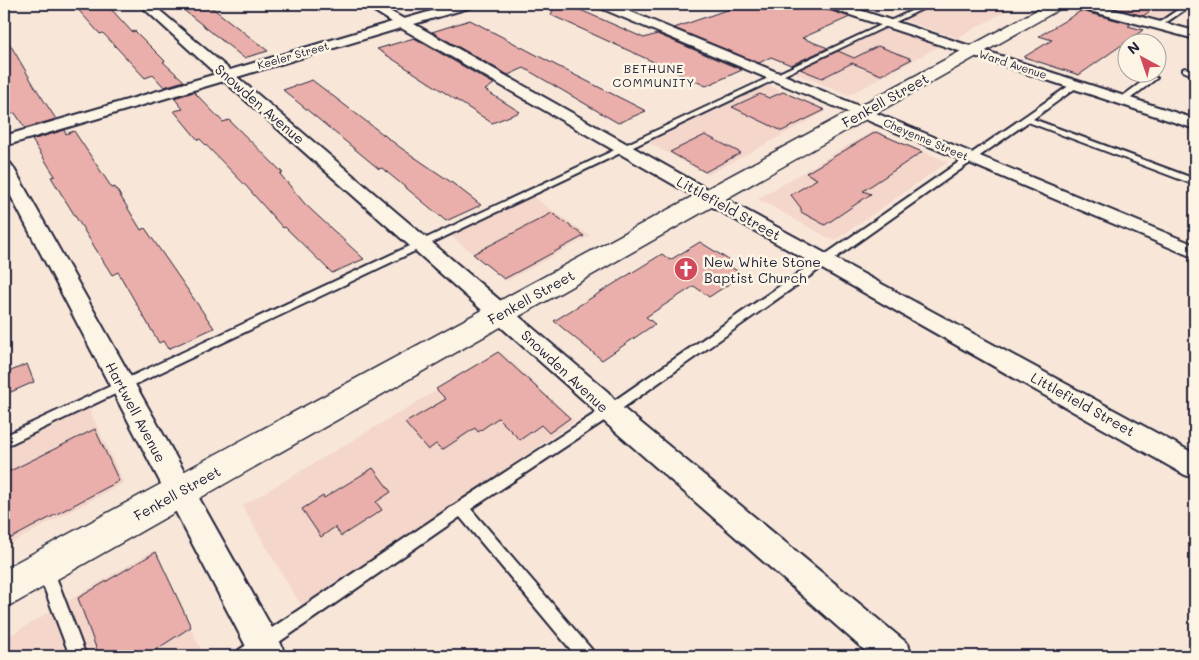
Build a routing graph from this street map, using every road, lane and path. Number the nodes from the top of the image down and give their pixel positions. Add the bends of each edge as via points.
1 (145, 4) edge
2 (369, 4) edge
3 (468, 4) edge
4 (602, 4) edge
5 (830, 4) edge
6 (930, 4) edge
7 (1058, 4) edge
8 (1079, 4) edge
9 (1190, 4) edge
10 (402, 23) junction
11 (888, 23) junction
12 (1159, 25) junction
13 (1195, 35) edge
14 (972, 51) junction
15 (1185, 70) dead end
16 (1195, 74) edge
17 (226, 75) junction
18 (777, 77) junction
19 (1148, 82) edge
20 (1076, 85) junction
21 (1123, 100) junction
22 (863, 113) junction
23 (1027, 119) junction
24 (1195, 124) edge
25 (4, 141) edge
26 (625, 149) junction
27 (971, 158) junction
28 (4, 167) edge
29 (1195, 182) edge
30 (710, 198) junction
31 (421, 246) junction
32 (1195, 252) edge
33 (825, 261) junction
34 (502, 314) junction
35 (121, 386) junction
36 (609, 411) junction
37 (4, 442) edge
38 (1195, 466) edge
39 (179, 492) junction
40 (461, 508) junction
41 (44, 566) junction
42 (4, 589) edge
43 (259, 652) edge
44 (78, 656) edge
45 (586, 656) edge
46 (896, 656) edge

1 - 17 street, Snowden Avenue
2 - 10 street, Littlefield Street
3 - 10 street, Keeler Street
4 - 18 street, Cheyenne Street
5 - 11 street, Ward Avenue
6 - 11 lane
7 - 14 street, Fenkell Street
8 - 12 street
9 - 12 lane
10 - 17 street, Keeler Street
10 - 26 street, Littlefield Street
11 - 14 street, Ward Avenue
11 - 18 lane
12 - 13 street
14 - 20 street, Ward Avenue
14 - 22 street, Fenkell Street
15 - 16 lane
17 - 25 street, Keeler Street
17 - 31 street, Snowden Avenue
18 - 22 street, Cheyenne Street
18 - 26 lane
19 - 21 lane
20 - 21 street, Ward Avenue
20 - 23 lane
21 - 24 street, Ward Avenue
22 - 27 street, Cheyenne Street
22 - 30 street, Fenkell Street
23 - 27 lane
23 - 29 lane
26 - 30 street, Littlefield Street
26 - 31 lane
27 - 32 street, Cheyenne Street
27 - 33 lane
28 - 35 street, Hartwell Avenue
30 - 33 street, Littlefield Street
30 - 34 street, Fenkell Street
31 - 34 street, Snowden Avenue
31 - 35 lane
33 - 36 lane
33 - 38 street, Littlefield Street
34 - 36 street, Snowden Avenue
34 - 39 street, Fenkell Street
35 - 37 lane
35 - 39 street, Hartwell Avenue
36 - 40 lane
36 - 46 street, Snowden Avenue
39 - 41 street, Fenkell Street
39 - 43 street, Hartwell Avenue
40 - 43 lane
40 - 45 lane
41 - 42 street, Fenkell Street
41 - 44 lane

